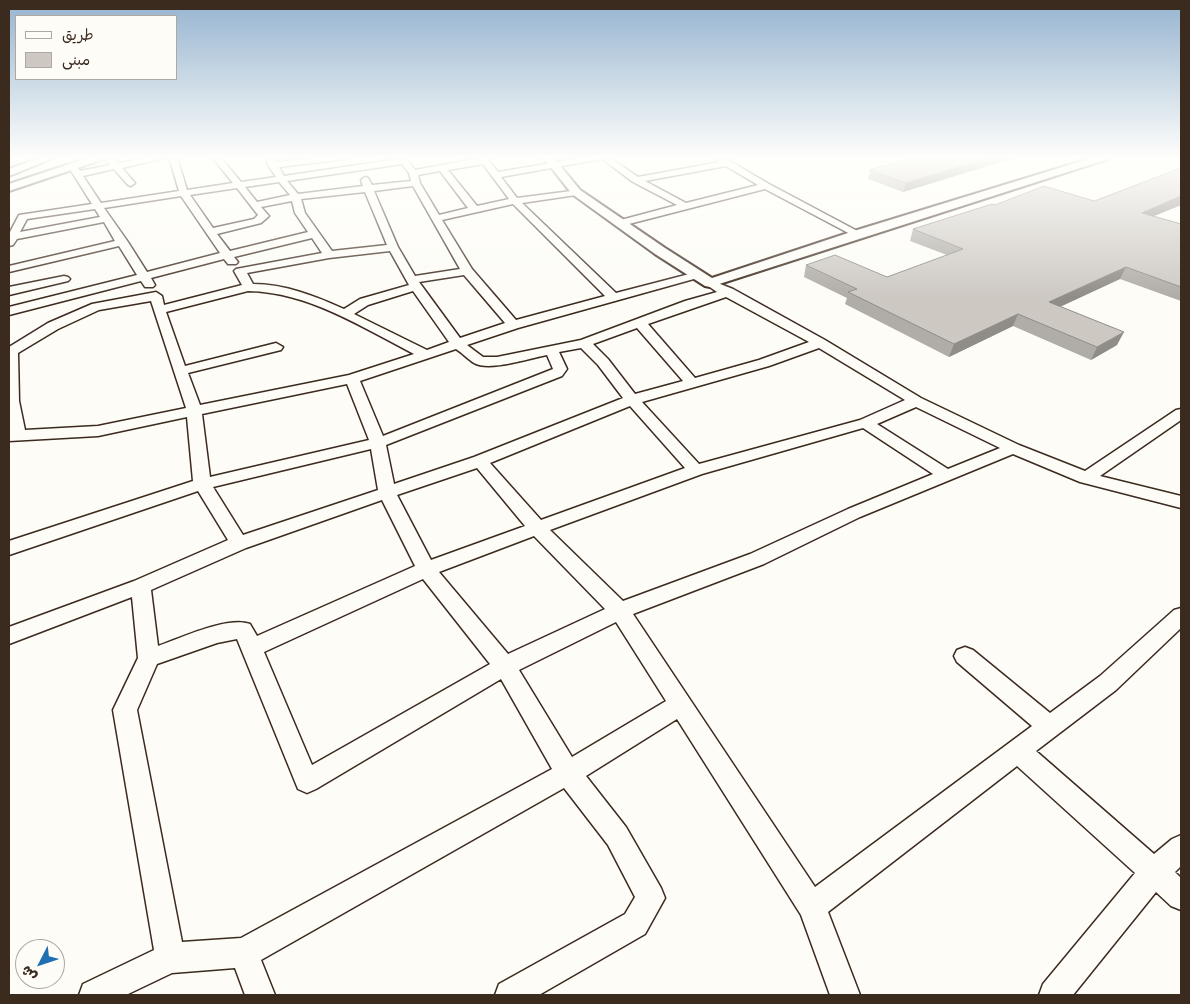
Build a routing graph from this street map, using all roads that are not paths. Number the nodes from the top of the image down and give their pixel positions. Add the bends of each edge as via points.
1 (113, 204) edge
2 (191, 204) edge
3 (260, 204) edge
4 (298, 204) edge
5 (374, 204) edge
6 (429, 204) edge
7 (470, 204) edge
8 (500, 204) edge
9 (518, 204) edge
10 (594, 204) edge
11 (681, 204) edge
12 (694, 204) edge
13 (800, 204) edge
14 (954, 204) edge
15 (254, 205) joint
16 (97, 206) junction
17 (685, 206) junction
18 (474, 209) junction
19 (23, 217) junction
20 (437, 218) junction
21 (9, 219) edge
22 (106, 219) junction
23 (621, 222) junction
24 (211, 232) junction
25 (314, 234) junction
26 (858, 234) junction
27 (10, 239) edge
28 (123, 242) junction
29 (392, 247) junction
30 (225, 254) junction
31 (329, 256) junction
32 (58, 257) junction
33 (9, 269) edge
34 (240, 271) junction
35 (467, 271) junction
36 (143, 276) junction
37 (64, 279) junction
38 (704, 279) junction
39 (414, 284) junction
40 (249, 287) junction
41 (9, 291) edge
42 (729, 292) junction
43 (156, 296) junction
44 (69, 297) junction
45 (614, 298) junction
46 (159, 310) junction
47 (9, 311) edge
48 (344, 314) junction
49 (513, 324) junction
50 (640, 324) junction
51 (457, 343) junction
52 (584, 343) junction
53 (820, 343) junction
54 (276, 347) dead end
55 (10, 351) edge
56 (552, 352) junction
57 (427, 355) junction
58 (180, 371) junction
59 (352, 379) junction
60 (692, 383) junction
61 (632, 400) junction
62 (916, 401) junction
63 (194, 410) junction
64 (1181, 413) edge
65 (865, 423) junction
66 (13, 436) edge
67 (378, 443) junction
68 (1013, 448) junction
69 (480, 461) junction
70 (696, 470) junction
71 (946, 475) junction
72 (1086, 478) junction
73 (202, 484) junction
74 (387, 492) junction
75 (1181, 502) edge
76 (537, 528) junction
77 (239, 543) junction
78 (9, 548) edge
79 (426, 568) junction
80 (141, 586) junction
81 (620, 610) junction
82 (1181, 616) edge
83 (9, 636) edge
84 (252, 648) junction
85 (965, 656) dead end
86 (148, 658) junction
87 (505, 666) junction
88 (682, 704) junction
89 (1050, 727) junction
90 (1018, 752) junction
91 (568, 773) junction
92 (1181, 848) edge
93 (1153, 873) junction
94 (1181, 896) edge
95 (812, 907) junction
96 (244, 953) junction
97 (170, 958) junction
98 (94, 995) edge
99 (260, 995) edge
100 (510, 995) edge
101 (844, 995) edge
102 (1054, 995) edge

1 - 16 street
2 - 24 street
3 - 15 street
4 - 25 street
5 - 29 street
6 - 20 street
7 - 18 street
8 - 18 street
9 - 45 street
10 - 23 street
11 - 17 street
12 - 17 street
13 - 26 street
14 - 26 street
15 - 24 street via 264,216 262,218
16 - 19 street
16 - 22 street
17 - 23 street
18 - 20 street
19 - 21 street
19 - 27 street
20 - 35 street
22 - 27 street
22 - 28 street
23 - 38 street
24 - 30 street
25 - 30 street
25 - 31 street
26 - 38 street
28 - 32 street
28 - 36 street
29 - 31 street
29 - 39 street
30 - 34 street
30 - 36 street
31 - 34 street
32 - 33 street
32 - 37 street
34 - 40 street
35 - 39 street
35 - 49 street
36 - 43 street
36 - 44 street
37 - 41 street
37 - 44 street
38 - 42 street
38 - 45 street
39 - 48 street via 364,302
39 - 51 street
40 - 46 street
40 - 48 street via 287,290
42 - 50 street
42 - 53 street
43 - 46 street
43 - 55 street via 96,307 53,326
44 - 47 street
45 - 49 street
46 - 58 street
48 - 57 street
49 - 51 street
50 - 52 street
50 - 60 street
51 - 56 street via 480,361
51 - 57 street
52 - 56 street
52 - 61 street
53 - 60 street
53 - 62 street
54 - 58 street
55 - 66 street
56 - 67 street via 560,369 557,373
57 - 59 street
58 - 63 street
59 - 63 street
59 - 67 street
60 - 61 street
61 - 69 street
61 - 70 street
62 - 65 street
62 - 68 street
63 - 66 street via 98,431
63 - 73 street
64 - 72 street
65 - 70 street
65 - 71 street
67 - 73 street
67 - 74 street
68 - 71 street
68 - 72 street
69 - 74 street
69 - 76 street
70 - 76 street
71 - 81 street via 854,513 758,559
72 - 75 street
73 - 77 street
73 - 78 street
74 - 77 street
74 - 79 street
76 - 79 street
76 - 81 street
77 - 80 street
79 - 84 street
79 - 87 street
80 - 83 street
80 - 86 street
81 - 87 street
81 - 88 street
82 - 89 street via 1108,683
84 - 86 street via 243,630 216,634
84 - 87 street via 307,781
85 - 89 street
86 - 97 street via 126,710
87 - 91 street
88 - 91 street
88 - 95 street
89 - 90 street
90 - 93 street
90 - 95 street
91 - 96 street
91 - 100 street via 617,836 651,898 635,924
92 - 93 street
93 - 94 street
93 - 102 street
95 - 101 street
96 - 97 street
96 - 99 street
97 - 98 street

